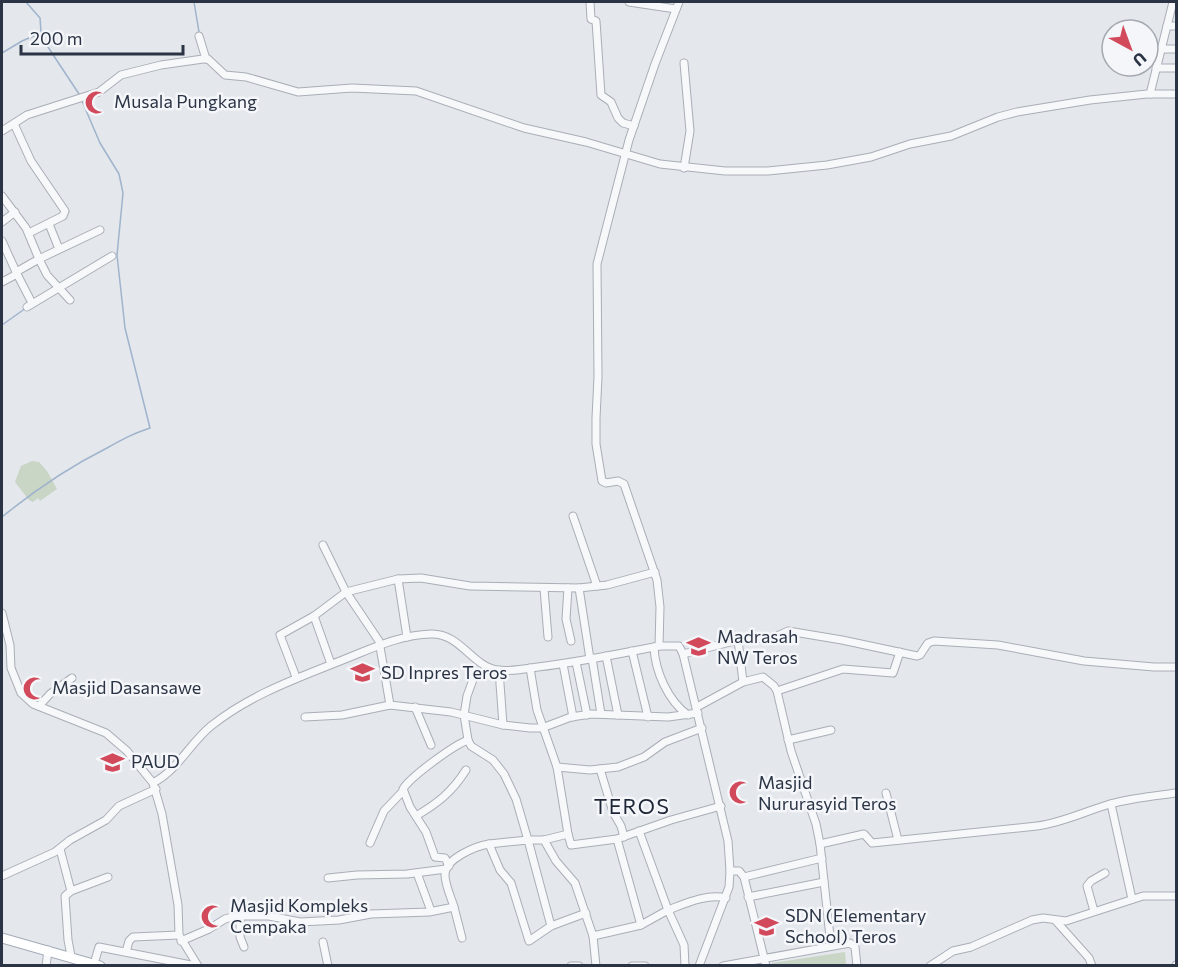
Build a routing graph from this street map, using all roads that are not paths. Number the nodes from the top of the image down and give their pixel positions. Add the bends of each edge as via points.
1 (590, 2) edge
2 (628, 2) edge
3 (1173, 2) edge
4 (678, 5) edge
5 (1167, 26) junction
6 (1176, 26) edge
7 (199, 36) dead end
8 (1161, 49) junction
9 (1176, 49) edge
10 (1160, 53) edge
11 (206, 59) junction
12 (684, 63) dead end
13 (1160, 68) edge
14 (1176, 68) edge
15 (1154, 78) edge
16 (1150, 94) junction
17 (1176, 94) edge
18 (15, 126) dead end
19 (634, 126) junction
20 (2, 131) edge
21 (625, 153) junction
22 (684, 168) junction
23 (2, 196) edge
24 (15, 212) junction
25 (2, 222) edge
26 (49, 224) junction
27 (100, 230) dead end
28 (29, 233) junction
29 (2, 241) edge
30 (59, 249) junction
31 (112, 255) dead end
32 (39, 259) junction
33 (16, 273) junction
34 (2, 282) edge
35 (60, 290) junction
36 (70, 300) dead end
37 (573, 516) dead end
38 (323, 545) dead end
39 (655, 573) junction
40 (398, 579) junction
41 (597, 586) junction
42 (568, 588) junction
43 (579, 588) junction
44 (544, 589) junction
45 (346, 592) junction
46 (2, 613) edge
47 (314, 616) junction
48 (3, 625) edge
49 (407, 637) junction
50 (548, 638) dead end
51 (738, 640) junction
52 (571, 641) dead end
53 (380, 644) junction
54 (657, 646) junction
55 (632, 651) junction
56 (900, 652) junction
57 (683, 654) junction
58 (606, 656) junction
59 (591, 659) junction
60 (576, 662) junction
61 (331, 664) junction
62 (563, 664) junction
63 (1176, 667) edge
64 (530, 668) junction
65 (500, 670) junction
66 (296, 677) junction
67 (474, 677) dead end
68 (72, 678) dead end
69 (743, 682) junction
70 (777, 691) junction
71 (390, 705) junction
72 (39, 706) junction
73 (415, 707) junction
74 (697, 710) junction
75 (601, 714) junction
76 (464, 715) junction
77 (586, 715) junction
78 (618, 715) junction
79 (688, 715) junction
80 (305, 717) dead end
81 (573, 717) junction
82 (648, 717) junction
83 (503, 725) junction
84 (542, 728) junction
85 (702, 729) junction
86 (831, 730) dead end
87 (468, 740) junction
88 (788, 740) junction
89 (431, 745) dead end
90 (557, 767) junction
91 (466, 770) dead end
92 (600, 770) junction
93 (154, 786) junction
94 (403, 791) junction
95 (1176, 793) edge
96 (886, 794) dead end
97 (1112, 804) junction
98 (721, 806) junction
99 (416, 816) junction
100 (639, 831) junction
101 (568, 834) junction
102 (621, 838) junction
103 (528, 840) junction
104 (544, 840) junction
105 (898, 840) junction
106 (370, 843) dead end
107 (489, 844) junction
108 (820, 844) junction
109 (60, 849) junction
110 (822, 858) junction
111 (447, 868) junction
112 (730, 871) junction
113 (417, 873) junction
114 (1105, 873) dead end
115 (2, 876) edge
116 (108, 877) dead end
117 (744, 877) junction
118 (328, 878) dead end
119 (824, 882) junction
120 (70, 891) junction
121 (1176, 896) edge
122 (748, 897) junction
123 (726, 898) junction
124 (1132, 899) junction
125 (454, 907) junction
126 (668, 910) junction
127 (431, 911) junction
128 (1094, 911) junction
129 (586, 913) junction
130 (240, 916) junction
131 (1055, 920) junction
132 (641, 925) junction
133 (551, 926) junction
134 (593, 936) junction
135 (2, 938) edge
136 (180, 938) junction
137 (462, 938) dead end
138 (323, 942) dead end
139 (831, 946) junction
140 (244, 947) dead end
141 (48, 950) junction
142 (126, 952) junction
143 (78, 960) edge
144 (765, 962) edge
145 (97, 965) edge
146 (46, 966) edge
147 (197, 966) edge
148 (328, 966) edge
149 (570, 966) edge
150 (579, 966) edge
151 (597, 966) edge
152 (632, 966) edge
153 (645, 966) edge
154 (685, 966) edge
155 (699, 966) edge
156 (723, 966) edge
157 (857, 966) edge
158 (930, 966) edge
159 (1092, 966) edge

1 - 19 street via 591,19 596,21 600,95 611,102 623,123
2 - 4 street
3 - 5 street
4 - 19 street
5 - 6 street
5 - 8 street
7 - 11 street
8 - 9 street
8 - 10 street
11 - 20 street via 121,75 99,92 27,115
11 - 21 street via 225,75 298,92 352,88 416,90 524,128
12 - 22 street via 690,131
13 - 14 street
15 - 16 street
16 - 17 street
16 - 22 street via 1008,114 951,135 827,165 768,171
18 - 26 street via 31,161 65,208 64,214
19 - 21 street
21 - 22 street
21 - 39 street via 596,274 596,444 602,481 624,484
23 - 24 street
24 - 25 street
24 - 28 street
26 - 28 street
26 - 30 street
27 - 30 street
28 - 32 street
29 - 33 street
30 - 32 street
31 - 35 street
32 - 33 street
32 - 35 street
33 - 34 street
33 - 35 street via 30,305
35 - 36 street
37 - 41 street
38 - 45 street
39 - 41 street
39 - 54 street via 660,607
40 - 44 street
40 - 45 street
40 - 49 street
41 - 43 street
42 - 43 street
42 - 44 street
42 - 52 street via 566,619
43 - 59 street
44 - 50 street
45 - 47 street
45 - 53 street
46 - 48 street
47 - 61 street
47 - 66 street via 280,635
48 - 72 street via 15,678 24,697
49 - 53 street
49 - 65 street via 442,635 487,667
51 - 56 street via 775,637 788,631
51 - 57 street
51 - 69 street
53 - 61 street
53 - 71 street
54 - 55 street
54 - 57 street via 679,646
54 - 79 street via 655,662 663,680 675,703
55 - 58 street
55 - 82 street
56 - 63 street via 919,656 934,641 998,645 1084,662
56 - 70 street via 893,673 843,669
57 - 74 street
58 - 59 street
58 - 78 street
59 - 60 street
59 - 75 street
60 - 62 street
60 - 77 street
61 - 66 street
62 - 64 street
62 - 81 street
64 - 65 street
64 - 84 street
65 - 83 street
66 - 93 street via 212,726
67 - 76 street
68 - 72 street
69 - 70 street via 764,677
69 - 74 street
70 - 88 street
71 - 73 street
71 - 80 street via 342,715
72 - 93 street via 106,733 127,751
73 - 76 street
73 - 89 street
74 - 79 street
74 - 85 street
75 - 77 street
75 - 78 street
76 - 83 street
76 - 87 street
77 - 81 street
78 - 82 street
79 - 82 street
81 - 84 street
83 - 84 street
84 - 90 street
85 - 92 street via 665,742 638,760
85 - 98 street
86 - 88 street
87 - 94 street via 450,748 406,784
87 - 103 street via 504,774
88 - 108 street
90 - 92 street
90 - 101 street
91 - 99 street via 453,789
92 - 102 street via 621,826
93 - 109 street
93 - 136 street via 178,905
94 - 99 street
94 - 106 street via 384,811
95 - 97 street
96 - 105 street
97 - 105 street via 1047,825
97 - 124 street
98 - 100 street
98 - 112 street
99 - 111 street via 435,857 445,858
100 - 102 street
100 - 126 street
101 - 102 street via 571,845
101 - 104 street
102 - 132 street
103 - 104 street
103 - 107 street
103 - 133 street
104 - 129 street via 575,883
105 - 108 street via 872,843 864,834
107 - 111 street via 465,851
107 - 133 street via 500,870 511,883 528,940
108 - 110 street
109 - 115 street
109 - 120 street
110 - 117 street
110 - 119 street
111 - 113 street
111 - 125 street via 444,875
112 - 117 street
112 - 123 street
113 - 118 street
113 - 127 street
114 - 128 street via 1087,886
116 - 120 street
117 - 122 street
119 - 122 street
119 - 139 street
120 - 143 street via 64,899
121 - 124 street
122 - 144 street
123 - 126 street via 716,897
123 - 155 street
124 - 128 street
125 - 127 street
125 - 137 street
126 - 132 street
126 - 154 street via 683,942
127 - 130 street via 300,922
128 - 131 street via 1066,921
129 - 133 street
129 - 134 street
130 - 136 street
130 - 140 street
131 - 158 street via 1043,918 1009,928 971,947 953,951
131 - 159 street
132 - 134 street
134 - 151 street
135 - 141 main road
136 - 142 street via 133,938
136 - 147 street
138 - 148 street
139 - 144 street
139 - 157 street via 852,944
141 - 143 main road
141 - 146 street
142 - 145 street via 98,947
142 - 147 street
143 - 145 main road
144 - 156 street
149 - 150 street
152 - 153 street

